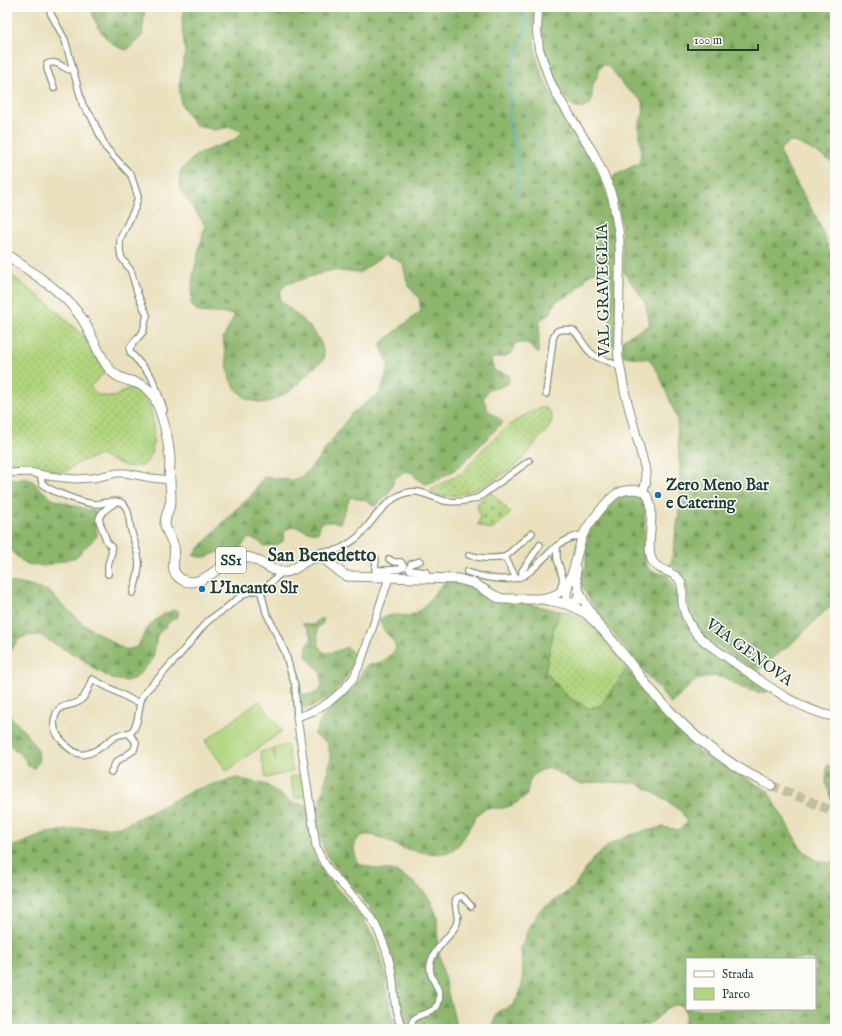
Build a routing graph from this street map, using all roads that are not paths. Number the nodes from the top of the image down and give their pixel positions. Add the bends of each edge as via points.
1 (49, 7) edge
2 (538, 7) edge
3 (73, 70) junction
4 (54, 88) dead end
5 (7, 255) edge
6 (620, 369) junction
7 (546, 394) dead end
8 (164, 426) junction
9 (529, 461) dead end
10 (7, 473) edge
11 (41, 474) junction
12 (170, 480) junction
13 (643, 491) junction
14 (117, 501) junction
15 (532, 533) dead end
16 (584, 535) junction
17 (540, 545) dead end
18 (557, 546) junction
19 (330, 551) junction
20 (469, 554) dead end
21 (312, 557) junction
22 (505, 557) junction
23 (376, 559) dead end
24 (389, 559) dead end
25 (326, 560) junction
26 (420, 561) dead end
27 (576, 562) junction
28 (282, 572) junction
29 (467, 572) dead end
30 (108, 574) dead end
31 (389, 574) junction
32 (525, 575) junction
33 (427, 578) junction
34 (516, 578) junction
35 (570, 579) junction
36 (261, 592) junction
37 (560, 592) junction
38 (580, 592) junction
39 (133, 593) dead end
40 (531, 599) junction
41 (570, 605) junction
42 (605, 632) junction
43 (139, 702) junction
44 (297, 717) junction
45 (835, 717) edge
46 (131, 732) junction
47 (111, 772) dead end
48 (771, 785) tunnel mouth
49 (471, 906) dead end
50 (403, 1029) edge
51 (411, 1029) edge

1 - 3 street via 65,40
2 - 6 main road, VAL GRAVEGLIA via 539,49 550,81 594,154 613,200 620,248
3 - 4 street via 70,71 61,64 47,64
3 - 8 street via 83,106 91,116 106,148 131,175 137,192 135,208 120,239 120,250 121,258 131,271 147,314 143,332 133,343 130,352 151,376 165,416
5 - 8 main road, SS1 via 52,286 69,302 111,371 122,378 142,384 150,391
6 - 7 street via 614,362 602,360 591,352 573,330 556,331
6 - 13 main road, VAL GRAVEGLIA via 645,468 646,482
8 - 12 main road, SS1 via 170,460
9 - 19 street via 478,498 468,501 445,501 416,492 397,496 360,536 338,550
10 - 11 street
11 - 12 street via 74,479 93,478 117,472
11 - 14 street via 42,483 50,489 84,502 95,504
12 - 28 main road, SS1 via 171,502 165,523 174,548 175,572 181,579 188,582 198,581 228,562 242,557 253,558
13 - 16 main road via 627,490 617,494 593,520
13 - 45 main road, VIA GENOVA via 649,497 652,560 681,582 684,611 691,626 720,652 787,698 824,715
14 - 30 street via 99,517 112,551
14 - 39 street via 124,505 127,511 136,545 138,563
15 - 22 street
16 - 18 street via 571,537
16 - 27 main road
17 - 32 street via 522,571
18 - 32 street
18 - 37 street via 557,558 563,579
19 - 21 street via 319,552
19 - 25 street
20 - 22 street via 482,559
21 - 25 main road
21 - 28 main road via 290,571
22 - 34 street
23 - 31 street via 375,570
24 - 31 street via 401,562 404,567
25 - 31 main road via 347,576
26 - 33 street via 411,564 409,569 426,572
27 - 35 main road
27 - 38 main road via 576,578
28 - 36 street
29 - 34 street via 486,577
31 - 33 main road
31 - 44 street via 354,677 329,702
32 - 34 street
33 - 40 main road via 464,580 502,599
35 - 37 main road
35 - 41 main road via 566,596
36 - 43 street via 244,595 210,619 146,690
36 - 44 street via 266,612 285,652 295,685
37 - 40 main road via 553,596
38 - 41 main road via 577,601
38 - 42 main road
40 - 41 main road
41 - 42 main road via 587,614
42 - 48 main road via 654,694 692,734 740,768
43 - 46 street via 140,710
43 - 46 street via 92,679 82,700 61,707 54,718 55,731 59,738 72,751 82,755 99,749 116,736
44 - 50 street via 318,852 324,864 366,910 377,928 389,963 396,1011
46 - 47 street via 130,735 136,742 134,750 116,762
49 - 51 street via 463,897 456,899 454,904 458,916 457,924 436,951 430,965 432,978 439,990 438,1004 434,1010 415,1018 411,1022

